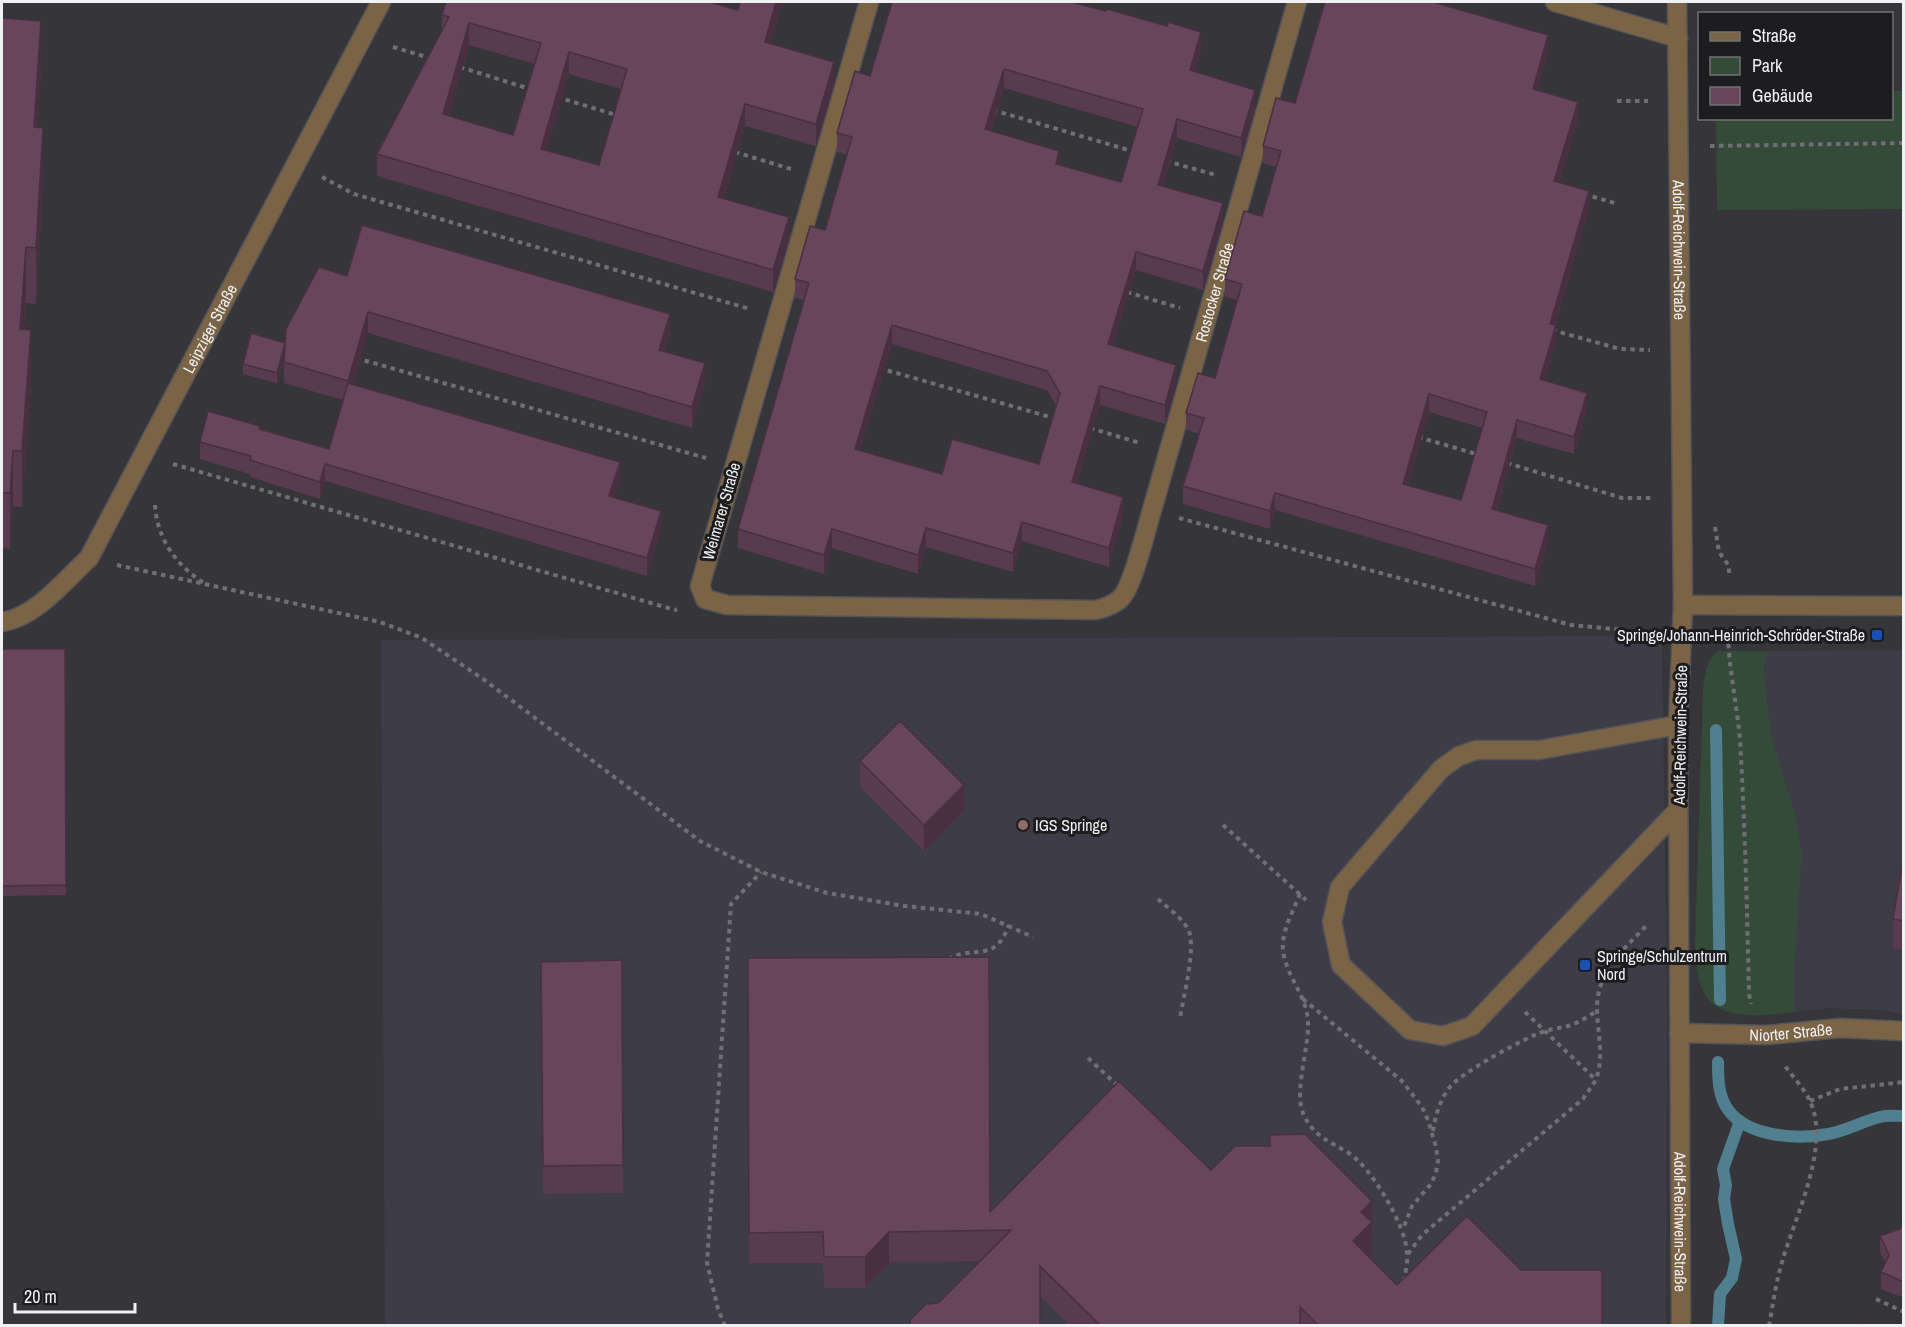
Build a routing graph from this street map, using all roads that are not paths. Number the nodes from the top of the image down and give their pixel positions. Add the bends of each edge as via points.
1 (381, 2) edge
2 (869, 2) edge
3 (1297, 2) edge
4 (1555, 2) edge
5 (1677, 2) edge
6 (1678, 38) junction
7 (1130, 581) joint
8 (1683, 605) junction
9 (1904, 606) edge
10 (2, 622) edge
11 (1678, 725) junction
12 (1678, 810) junction
13 (1904, 1031) edge
14 (1679, 1033) junction
15 (1681, 1326) edge

1 - 10 street, Leipziger Straße via 88,558 44,601 14,620
2 - 7 street, Weimarer Straße via 700,586 705,599 728,605 1096,610 1122,597
3 - 7 street, Rostocker Straße
4 - 6 street
5 - 6 street, Adolf-Reichwein-Straße
6 - 8 street, Adolf-Reichwein-Straße
8 - 9 street
8 - 11 street, Adolf-Reichwein-Straße
11 - 12 street, Adolf-Reichwein-Straße
11 - 12 street via 1539,750 1476,750 1459,756 1441,770 1340,886 1332,922 1341,965 1410,1030 1443,1036 1473,1026
12 - 14 street, Adolf-Reichwein-Straße
13 - 14 street, Niorter Straße via 1840,1028 1766,1035
14 - 15 street, Adolf-Reichwein-Straße

